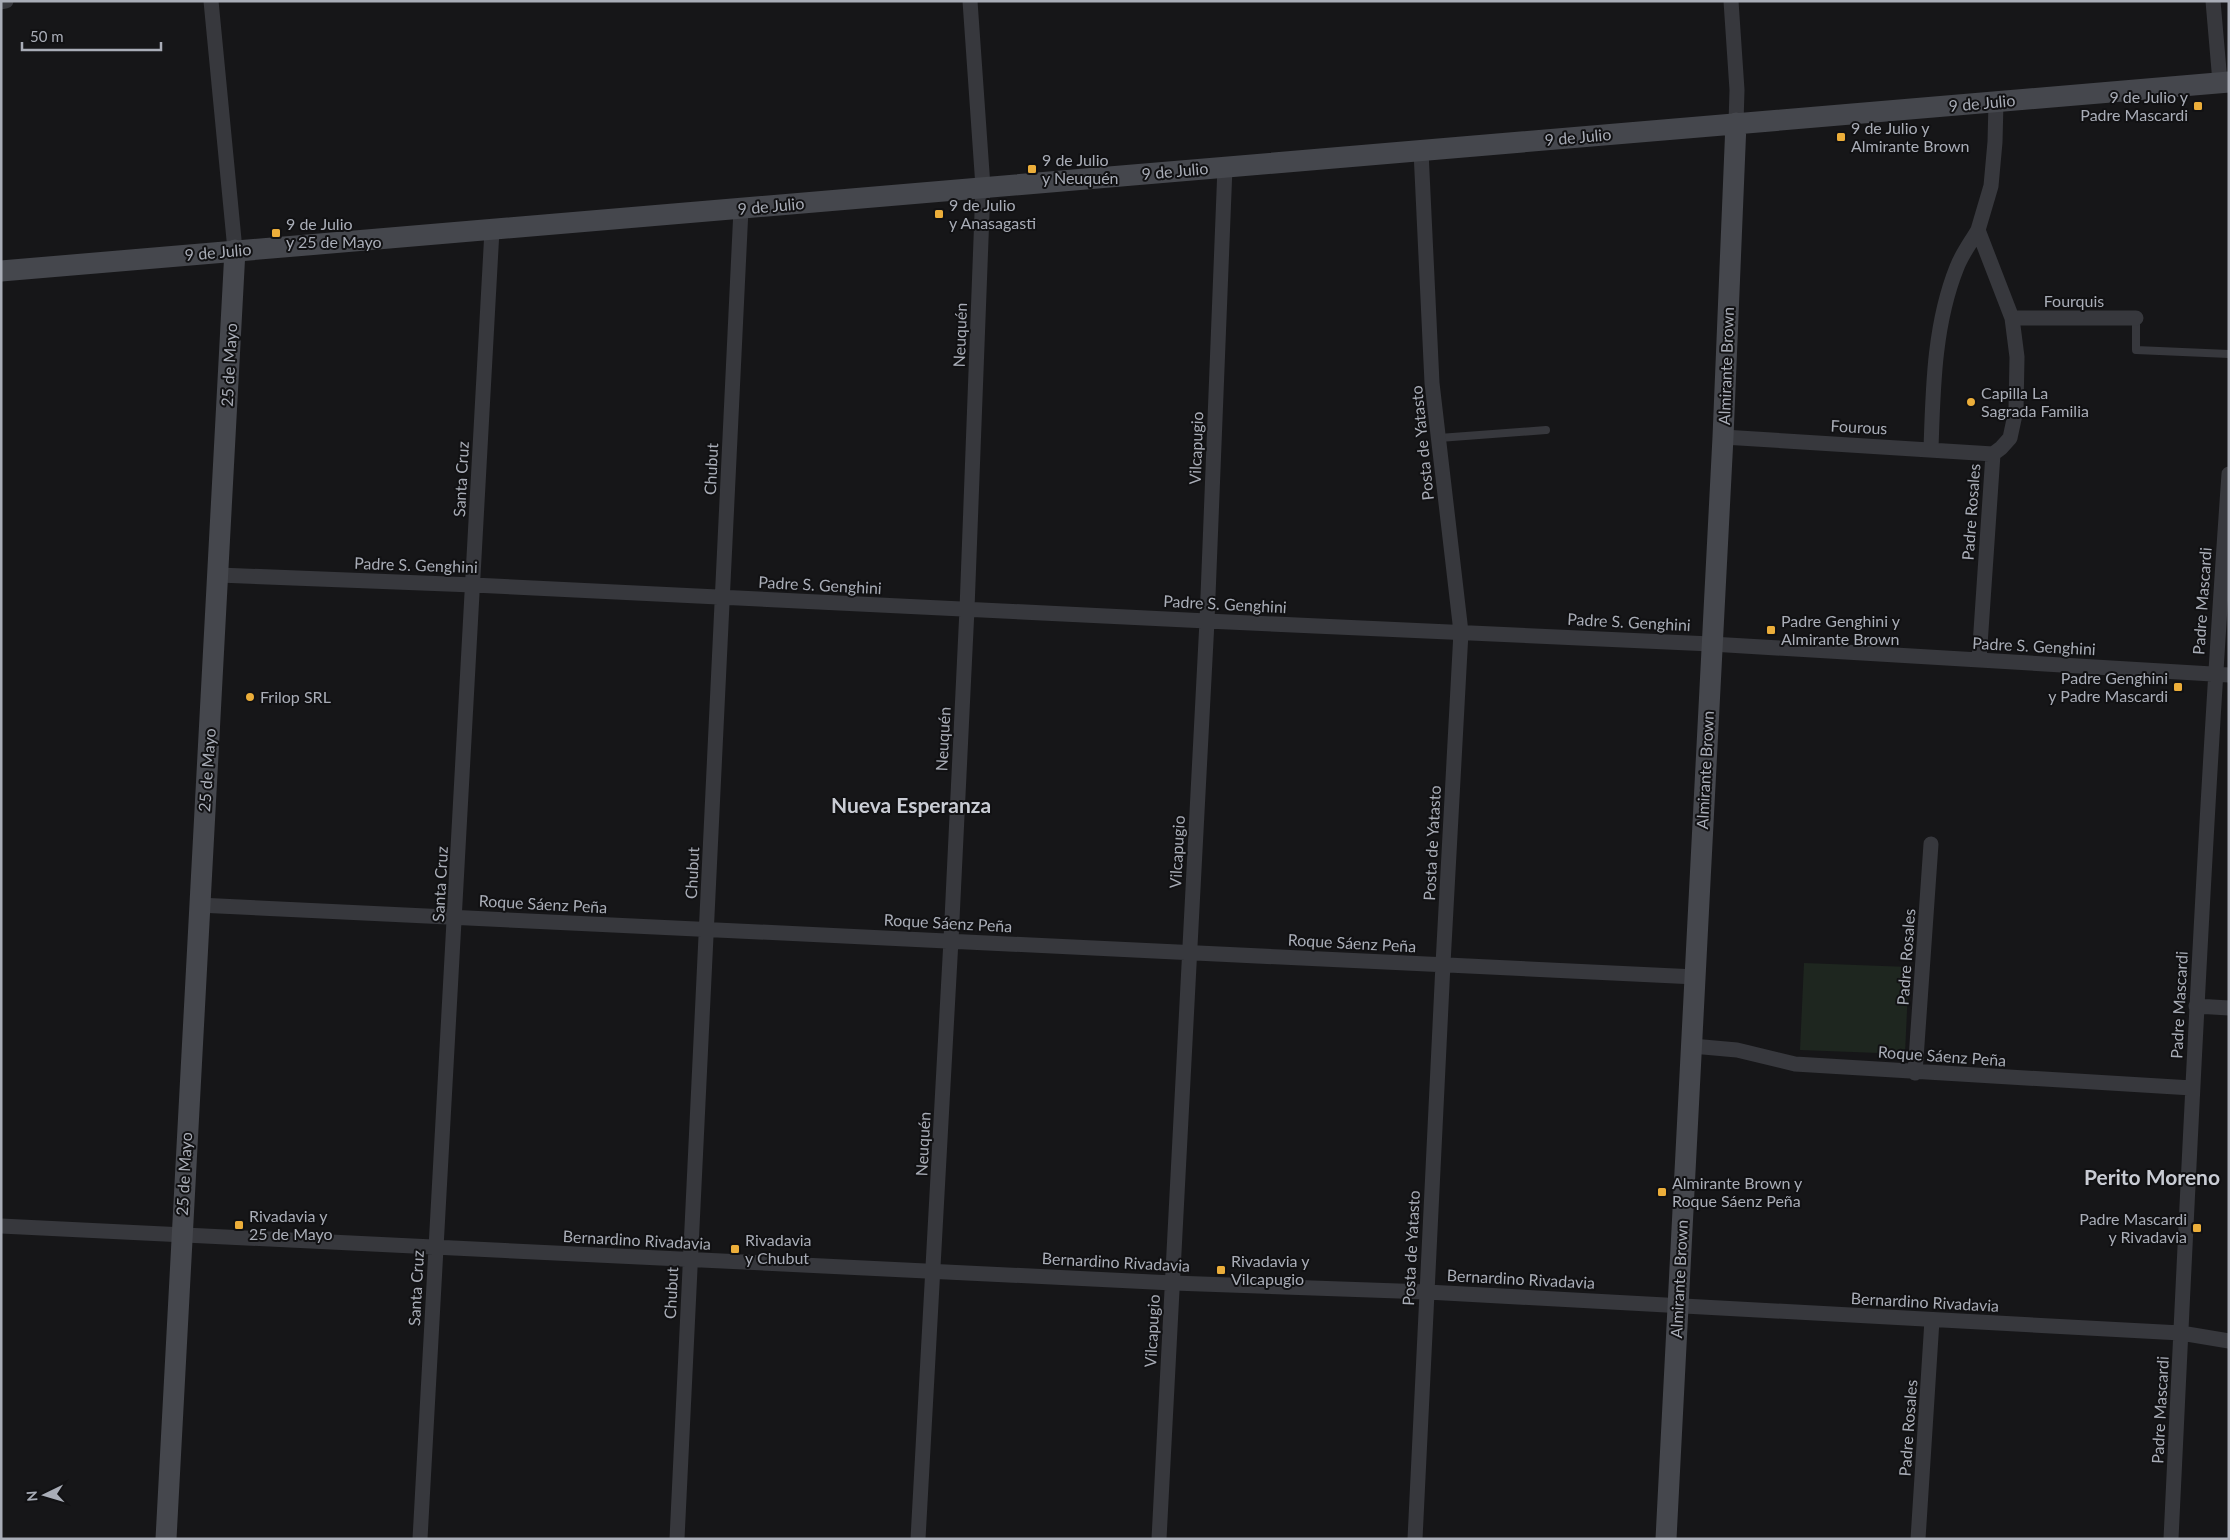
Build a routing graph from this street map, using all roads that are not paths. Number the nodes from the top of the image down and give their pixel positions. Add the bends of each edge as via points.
1 (6, 1) edge
2 (211, 1) edge
3 (970, 1) edge
4 (1731, 1) edge
5 (2213, 1) edge
6 (1, 2) edge
7 (2224, 82) edge
8 (1996, 102) junction
9 (1736, 123) junction
10 (1420, 151) junction
11 (1225, 167) junction
12 (983, 187) junction
13 (741, 209) junction
14 (492, 230) junction
15 (1978, 230) junction
16 (235, 250) junction
17 (1, 271) edge
18 (2012, 318) junction
19 (2136, 318) joint
20 (2229, 354) edge
21 (1546, 430) dead end
22 (1723, 436) junction
23 (1438, 438) junction
24 (1931, 449) junction
25 (1993, 454) junction
26 (2229, 474) edge
27 (219, 575) junction
28 (473, 585) junction
29 (722, 598) junction
30 (967, 609) junction
31 (1207, 622) junction
32 (1461, 632) junction
33 (1711, 644) junction
34 (1979, 660) junction
35 (2222, 675) edge
36 (1931, 844) dead end
37 (198, 904) junction
38 (455, 917) junction
39 (707, 929) junction
40 (951, 940) junction
41 (1189, 953) junction
42 (1443, 964) junction
43 (1696, 977) junction
44 (2196, 1006) junction
45 (2229, 1008) edge
46 (1692, 1046) junction
47 (1915, 1073) junction
48 (2192, 1088) junction
49 (1, 1226) edge
50 (181, 1234) junction
51 (436, 1248) junction
52 (690, 1260) junction
53 (933, 1271) junction
54 (1173, 1282) junction
55 (1427, 1292) junction
56 (1678, 1305) junction
57 (1932, 1320) junction
58 (2181, 1332) junction
59 (2229, 1341) edge
60 (166, 1539) edge
61 (420, 1539) edge
62 (677, 1539) edge
63 (918, 1539) edge
64 (1158, 1539) edge
65 (1415, 1539) edge
66 (1666, 1539) edge
67 (1918, 1539) edge
68 (2171, 1539) edge

1 - 6 street
2 - 16 street, 25 de Mayo
3 - 12 street, Neuquén
4 - 9 street, Almirante Brown
5 - 7 street
7 - 8 street, 9 de Julio
8 - 9 street, 9 de Julio
8 - 15 street via 1991,186
9 - 10 street, 9 de Julio
9 - 22 street, Almirante Brown
10 - 11 street, 9 de Julio
10 - 23 street, Posta de Yatasto via 1432,383
11 - 12 street, 9 de Julio
11 - 31 street, Vilcapugio
12 - 13 street, 9 de Julio
12 - 30 street, Neuquén
13 - 14 street, 9 de Julio
13 - 29 street, Chubut
14 - 16 street, 9 de Julio
14 - 28 street, Santa Cruz
15 - 18 street, Padre Rosales
15 - 24 street via 1957,265 1945,304 1936,360
16 - 17 street, 9 de Julio
16 - 27 street, 25 de Mayo
18 - 19 street, Fourquis
18 - 25 street, Padre Rosales via 2018,357 2016,410 2010,438
19 - 20 lane via 2136,350
21 - 23 lane
22 - 24 street, Fourous
22 - 33 street, Almirante Brown
23 - 32 street, Posta de Yatasto
24 - 25 street, Fourous
25 - 34 street, Padre Rosales
26 - 35 street, Padre Mascardi
27 - 28 street, Padre S. Genghini
27 - 37 street, 25 de Mayo
28 - 29 street, Padre S. Genghini
28 - 38 street, Santa Cruz
29 - 30 street, Padre S. Genghini
29 - 39 street, Chubut
30 - 31 street, Padre S. Genghini
30 - 40 street, Neuquén
31 - 32 street, Padre S. Genghini
31 - 41 street, Vilcapugio
32 - 33 street, Padre S. Genghini
32 - 42 street, Posta de Yatasto
33 - 34 street, Padre S. Genghini
33 - 43 street, Almirante Brown
34 - 35 street, Padre S. Genghini
35 - 44 street, Padre Mascardi
36 - 47 street, Padre Rosales
37 - 38 street, Roque Sáenz Peña
37 - 50 street, 25 de Mayo
38 - 39 street, Roque Sáenz Peña
38 - 51 street, Santa Cruz
39 - 40 street, Roque Sáenz Peña
39 - 52 street, Chubut
40 - 41 street, Roque Sáenz Peña
40 - 53 street, Neuquén
41 - 42 street, Roque Sáenz Peña
41 - 54 street, Vilcapugio
42 - 43 street, Roque Sáenz Peña
42 - 55 street, Posta de Yatasto
43 - 46 street, Almirante Brown
44 - 45 street
44 - 48 street, Padre Mascardi
46 - 47 street, Roque Sáenz Peña via 1736,1050 1795,1064
46 - 56 street, Almirante Brown
47 - 48 street, Roque Sáenz Peña
48 - 58 street, Padre Mascardi
49 - 50 street, Bernardino Rivadavia
50 - 51 street, Bernardino Rivadavia
50 - 60 street, 25 de Mayo
51 - 52 street, Bernardino Rivadavia
51 - 61 street, Santa Cruz
52 - 53 street, Bernardino Rivadavia
52 - 62 street, Chubut
53 - 54 street, Bernardino Rivadavia
53 - 63 street, Neuquén
54 - 55 street, Bernardino Rivadavia
54 - 64 street, Vilcapugio
55 - 56 street, Bernardino Rivadavia
55 - 65 street, Posta de Yatasto
56 - 57 street, Bernardino Rivadavia
56 - 66 street, Almirante Brown
57 - 58 street, Bernardino Rivadavia
57 - 67 street, Padre Rosales
58 - 59 street, Bernardino Rivadavia
58 - 68 street, Padre Mascardi

